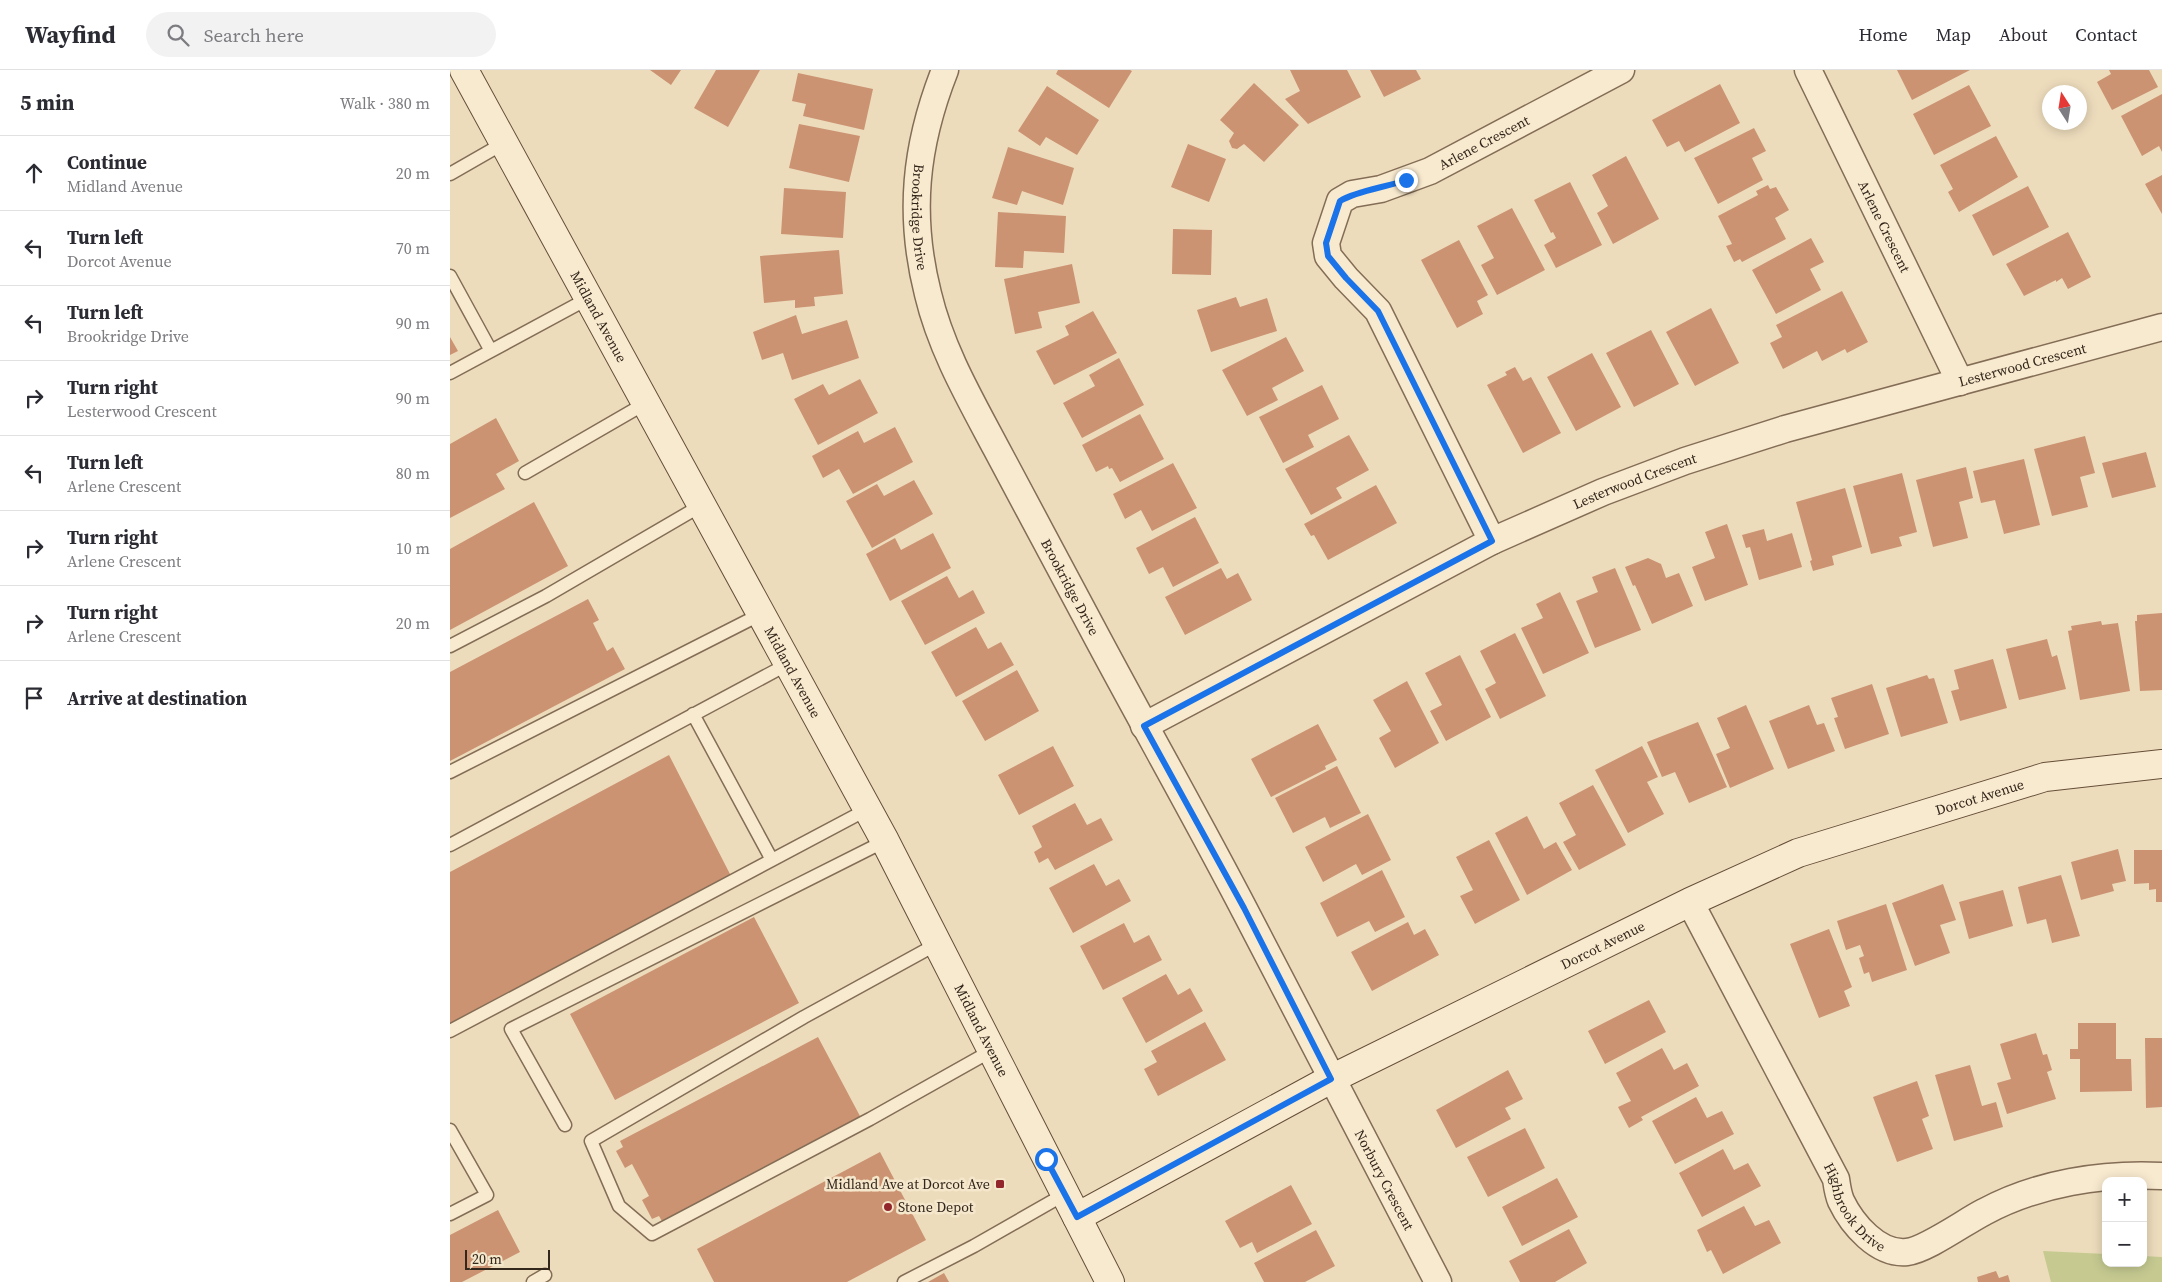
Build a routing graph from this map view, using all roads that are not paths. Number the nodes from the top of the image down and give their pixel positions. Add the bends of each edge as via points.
1 (464, 70) edge
2 (944, 70) edge
3 (1621, 70) edge
4 (1808, 70) edge
5 (504, 143) junction
6 (450, 174) edge
7 (450, 276) edge
8 (589, 298) junction
9 (2162, 327) edge
10 (491, 351) junction
11 (450, 373) edge
12 (1960, 382) junction
13 (646, 403) junction
14 (524, 473) dead end
15 (702, 505) junction
16 (1492, 541) junction
17 (761, 614) junction
18 (450, 646) edge
19 (788, 664) junction
20 (693, 714) junction
21 (1144, 726) junction
22 (2162, 764) edge
23 (450, 772) edge
24 (868, 808) junction
25 (885, 841) junction
26 (450, 845) edge
27 (772, 860) junction
28 (1690, 902) junction
29 (938, 944) junction
30 (450, 1031) edge
31 (991, 1051) junction
32 (1331, 1079) junction
33 (565, 1125) dead end
34 (450, 1130) edge
35 (2162, 1176) edge
36 (1071, 1206) junction
37 (450, 1214) edge
38 (545, 1275) dead end
39 (533, 1282) edge
40 (904, 1282) edge
41 (1110, 1282) edge
42 (1438, 1282) edge

1 - 5 main road, Midland Avenue
2 - 21 street, Brookridge Drive via 925,128 915,205 919,247 933,315 974,407
3 - 16 street, Arlene Crescent via 1430,171 1381,189 1352,194 1340,201 1326,243 1328,256 1378,311
4 - 12 street, Arlene Crescent
5 - 6 lane
5 - 8 main road, Midland Avenue
7 - 10 lane
8 - 10 lane
8 - 13 main road, Midland Avenue
9 - 12 street, Lesterwood Crescent
10 - 11 lane
12 - 16 street, Lesterwood Crescent via 1785,429 1685,461
13 - 14 lane
13 - 15 main road, Midland Avenue
15 - 17 main road, Midland Avenue
15 - 18 lane via 546,596
16 - 21 street, Lesterwood Crescent
17 - 19 main road, Midland Avenue
17 - 23 lane
19 - 20 lane
19 - 24 main road, Midland Avenue
20 - 26 lane
20 - 27 lane
21 - 32 street, Brookridge Drive via 1244,908
22 - 28 main road, Dorcot Avenue via 2045,777 1798,853
24 - 25 main road, Midland Avenue
24 - 27 lane
25 - 29 main road, Midland Avenue
25 - 33 lane via 511,1029
27 - 30 lane
28 - 32 main road, Dorcot Avenue
28 - 35 street, Highbrook Drive via 1836,1178 1840,1200 1869,1238 1884,1248 1907,1252 1986,1211 2042,1187 2123,1176
29 - 31 main road, Midland Avenue
29 - 31 lane via 804,1017 591,1141 619,1206 652,1234
31 - 36 main road, Midland Avenue
32 - 36 main road, Dorcot Avenue
32 - 42 street, Norbury Crescent
34 - 37 lane via 487,1195
36 - 40 lane via 974,1246
36 - 41 main road, Midland Avenue
38 - 39 lane

